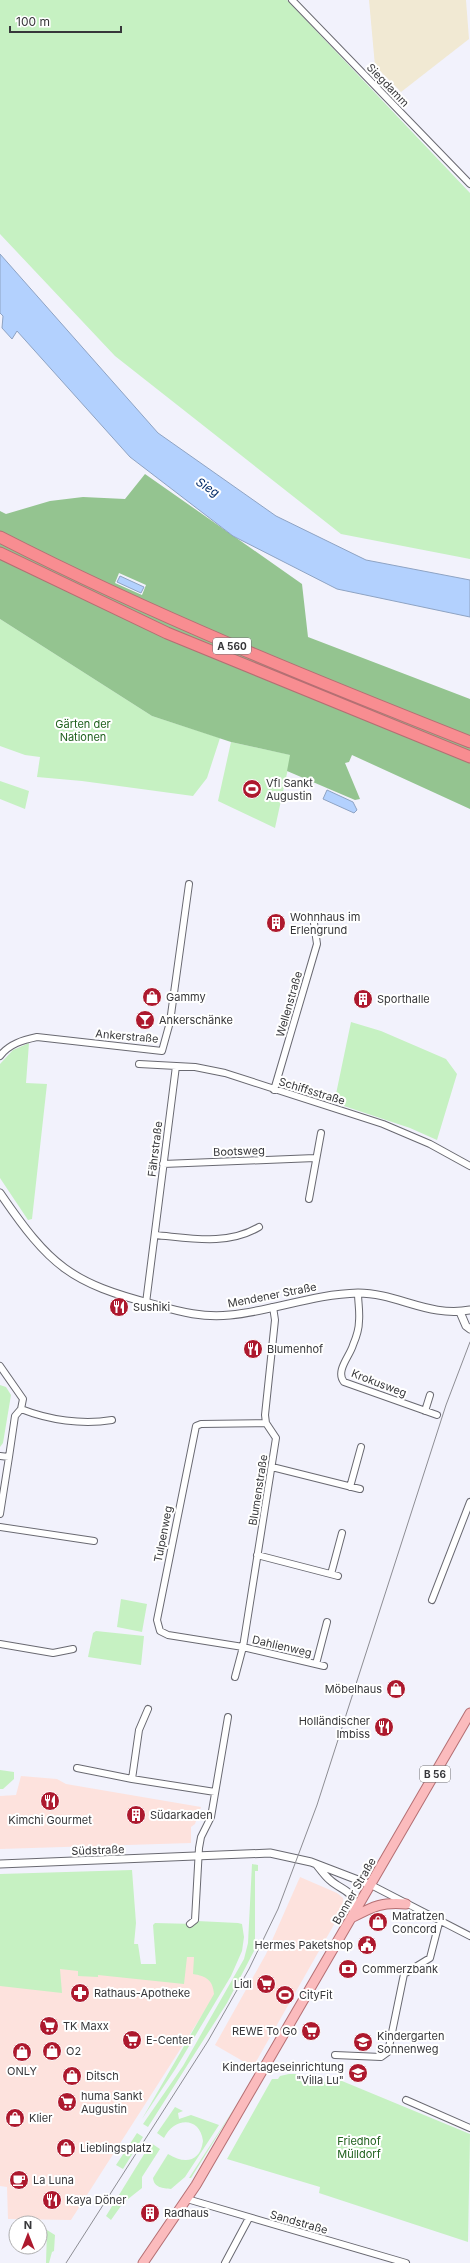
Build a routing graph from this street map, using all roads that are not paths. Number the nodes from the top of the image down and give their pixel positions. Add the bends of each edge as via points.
1 (292, 0) edge
2 (470, 184) edge
3 (0, 537) edge
4 (0, 553) edge
5 (470, 742) edge
6 (470, 757) edge
7 (189, 884) dead end
8 (314, 923) dead end
9 (0, 1056) edge
10 (139, 1064) dead end
11 (176, 1066) junction
12 (274, 1090) junction
13 (321, 1133) dead end
14 (315, 1158) junction
15 (163, 1164) junction
16 (470, 1166) edge
17 (0, 1193) edge
18 (309, 1199) dead end
19 (259, 1226) dead end
20 (155, 1235) junction
21 (358, 1293) junction
22 (146, 1303) junction
23 (273, 1308) junction
24 (470, 1310) edge
25 (460, 1312) junction
26 (470, 1329) edge
27 (0, 1366) edge
28 (430, 1395) dead end
29 (21, 1409) junction
30 (425, 1411) junction
31 (437, 1415) dead end
32 (112, 1420) dead end
33 (266, 1423) junction
34 (361, 1447) dead end
35 (0, 1456) edge
36 (9, 1457) junction
37 (272, 1467) junction
38 (350, 1487) junction
39 (360, 1489) dead end
40 (470, 1502) edge
41 (0, 1514) edge
42 (0, 1527) edge
43 (342, 1533) dead end
44 (94, 1541) dead end
45 (258, 1555) junction
46 (331, 1574) junction
47 (338, 1576) dead end
48 (432, 1600) dead end
49 (327, 1622) dead end
50 (0, 1644) edge
51 (243, 1647) junction
52 (72, 1649) dead end
53 (316, 1664) junction
54 (324, 1666) dead end
55 (235, 1677) dead end
56 (148, 1709) dead end
57 (470, 1713) edge
58 (228, 1717) dead end
59 (77, 1768) dead end
60 (132, 1779) junction
61 (215, 1792) junction
62 (198, 1856) junction
63 (0, 1864) edge
64 (317, 1865) junction
65 (371, 1885) junction
66 (406, 1904) junction
67 (352, 1919) junction
68 (440, 1919) junction
69 (190, 1924) dead end
70 (470, 1936) edge
71 (335, 2055) dead end
72 (406, 2100) dead end
73 (470, 2128) edge
74 (187, 2199) junction
75 (249, 2218) junction
76 (143, 2263) edge
77 (225, 2263) edge
78 (406, 2263) edge

1 - 2 street, Siegdamm
3 - 5 highway, A 560 via 52,564 204,634
4 - 6 highway, A 560 via 167,633
7 - 9 street, Ankerstraße via 170,1022 162,1051 37,1037 19,1042 4,1050
8 - 12 street, Wellenstraße via 317,944
10 - 11 street, Schiffsstraße
11 - 12 street, Schiffsstraße via 225,1073
11 - 15 street, Fährstraße
12 - 16 street, Schiffsstraße via 407,1133
13 - 14 street
14 - 15 street, Bootsweg
14 - 18 street
15 - 20 street, Fährstraße
17 - 22 street, Mendener Straße via 36,1244 53,1261 72,1275 104,1290
19 - 20 street via 250,1232 214,1241
20 - 22 street, Fährstraße
21 - 23 street, Mendener Straße via 319,1297
21 - 25 street, Mendener Straße via 373,1293 424,1309
21 - 30 street, Krokusweg via 359,1322 353,1347 341,1375 342,1379 344,1382
22 - 23 street, Mendener Straße via 203,1316 229,1316
23 - 33 street, Blumenstraße via 275,1320 266,1400
24 - 25 street, Mendener Straße
25 - 26 street
27 - 29 street via 23,1399
28 - 30 street
29 - 32 street via 91,1424
29 - 36 street via 15,1416
30 - 31 street, Krokusweg
33 - 37 street, Blumenstraße via 276,1438
33 - 51 street, Tulpenweg via 196,1426 156,1620 160,1631 168,1635
34 - 38 street
35 - 36 street
36 - 41 street
37 - 38 street
37 - 45 street, Blumenstraße
38 - 39 street
40 - 48 street
42 - 44 street
43 - 46 street
45 - 46 street
45 - 51 street, Blumenstraße
46 - 47 street
49 - 53 street, Dahlienweg
50 - 52 street via 53,1653
51 - 53 street, Dahlienweg
51 - 55 street, Blumenstraße
53 - 54 street, Dahlienweg
56 - 60 street via 139,1730
57 - 65 main road, Bonner Straße / B 56
58 - 61 street
59 - 60 street
60 - 61 street
61 - 62 street via 211,1817 201,1837
62 - 63 street, Südstraße
62 - 64 street, Südstraße via 270,1853
62 - 69 street via 195,1920
64 - 65 street, Südstraße
64 - 67 street via 330,1881 350,1893 354,1909
65 - 66 street
65 - 67 main road, Bonner Straße / B 56
66 - 67 main road via 376,1904
66 - 68 street
67 - 74 main road, Bonner Straße / B 56
68 - 70 street
68 - 71 street via 430,1958 404,1974 388,2052 381,2057
72 - 73 street
74 - 75 street, Sandstraße
74 - 76 main road, Bonner Straße / B 56
75 - 77 street
75 - 78 street, Sandstraße

